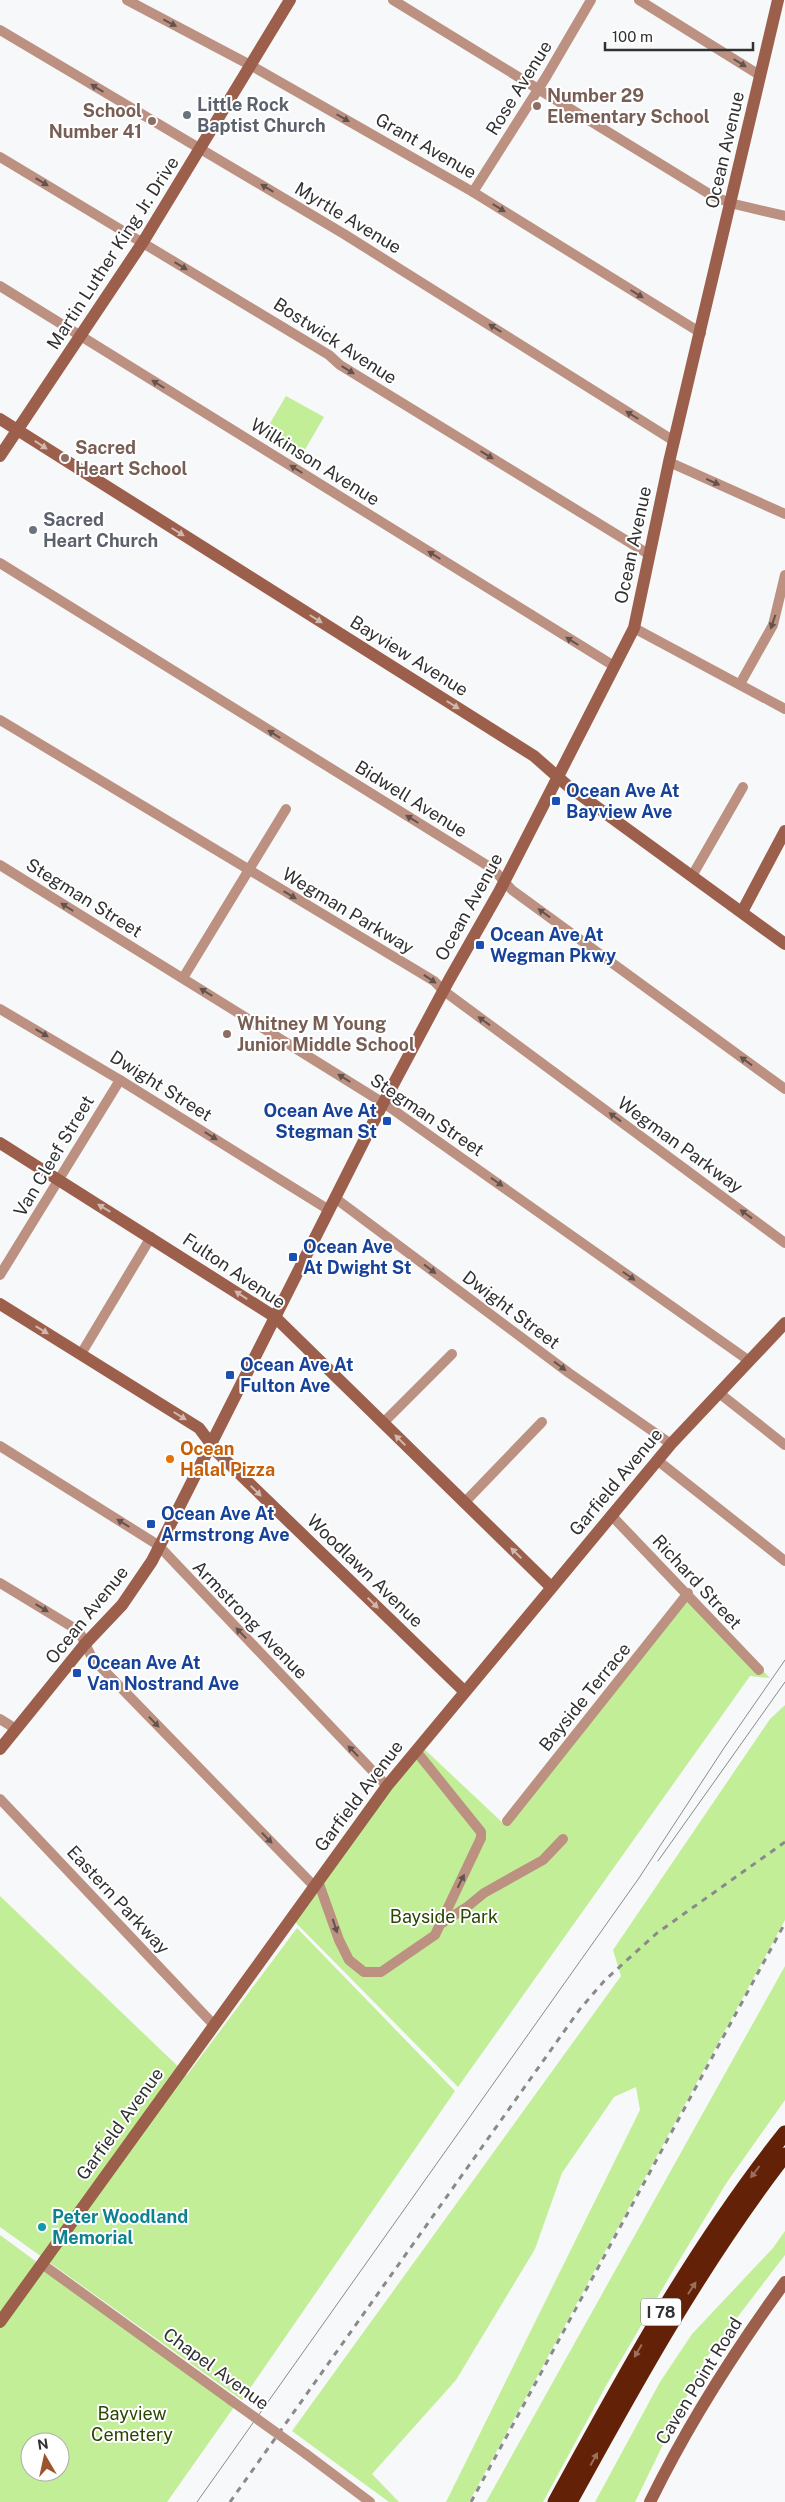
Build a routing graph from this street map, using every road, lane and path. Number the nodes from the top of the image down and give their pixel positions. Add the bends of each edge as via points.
1 (127, 0) edge
2 (290, 0) edge
3 (393, 0) edge
4 (591, 0) edge
5 (639, 0) edge
6 (778, 0) edge
7 (0, 30) edge
8 (252, 66) junction
9 (761, 76) junction
10 (538, 90) junction
11 (201, 150) junction
12 (0, 157) edge
13 (473, 192) junction
14 (730, 203) junction
15 (785, 216) edge
16 (143, 242) junction
17 (0, 286) edge
18 (701, 333) junction
19 (80, 336) junction
20 (0, 419) edge
21 (18, 430) junction
22 (674, 441) junction
23 (0, 456) edge
24 (669, 462) junction
25 (785, 514) edge
26 (650, 555) junction
27 (0, 563) edge
28 (785, 575) edge
29 (634, 628) junction
30 (614, 666) junction
31 (740, 684) junction
32 (785, 708) edge
33 (0, 720) edge
34 (557, 775) junction
35 (743, 787) dead end
36 (286, 809) dead end
37 (785, 831) edge
38 (0, 865) edge
39 (248, 870) junction
40 (692, 876) junction
41 (504, 882) junction
42 (742, 912) junction
43 (785, 944) edge
44 (183, 978) junction
45 (444, 991) junction
46 (0, 1009) edge
47 (120, 1080) junction
48 (785, 1090) edge
49 (385, 1104) junction
50 (0, 1143) edge
51 (59, 1181) junction
52 (335, 1198) junction
53 (329, 1210) junction
54 (151, 1237) junction
55 (785, 1243) edge
56 (0, 1275) edge
57 (0, 1304) edge
58 (275, 1317) junction
59 (785, 1323) edge
60 (81, 1354) junction
61 (452, 1354) dead end
62 (748, 1360) junction
63 (719, 1393) junction
64 (542, 1422) dead end
65 (383, 1423) junction
66 (211, 1443) junction
67 (671, 1444) junction
68 (785, 1445) edge
69 (0, 1446) edge
70 (657, 1460) junction
71 (464, 1503) junction
72 (611, 1515) junction
73 (158, 1545) junction
74 (785, 1561) edge
75 (0, 1583) edge
76 (551, 1587) junction
77 (688, 1593) junction
78 (85, 1644) junction
79 (758, 1670) dead end
80 (464, 1691) junction
81 (0, 1720) edge
82 (16, 1729) junction
83 (0, 1749) edge
84 (416, 1751) junction
85 (386, 1786) junction
86 (0, 1799) edge
87 (507, 1821) dead end
88 (563, 1839) dead end
89 (316, 1884) junction
90 (442, 1923) junction
91 (213, 2024) junction
92 (785, 2133) edge
93 (785, 2155) edge
94 (42, 2264) junction
95 (785, 2282) edge
96 (0, 2322) edge
97 (370, 2502) edge
98 (555, 2502) edge
99 (570, 2502) edge
100 (650, 2502) edge

1 -> 8 street, Grant Avenue
2 - 8 street, Martin Luther King Jr. Drive
3 - 10 street
4 - 10 street, Rose Avenue
5 -> 9 street
6 - 9 street, Ocean Avenue
11 -> 7 street, Myrtle Avenue
8 - 11 street, Martin Luther King Jr. Drive
8 -> 13 street, Grant Avenue
9 - 14 street, Ocean Avenue
10 - 13 street, Rose Avenue
10 - 14 street via 711,195
11 - 16 street, Martin Luther King Jr. Drive
22 -> 11 street, Myrtle Avenue via 344,234
12 -> 16 street, Bostwick Avenue
13 -> 18 street, Grant Avenue
14 - 15 street
14 - 18 street, Ocean Avenue
16 - 19 street, Martin Luther King Jr. Drive
16 -> 26 street, Bostwick Avenue
17 - 19 street, Wilkinson Avenue
18 - 22 street, Ocean Avenue
19 - 21 street, Martin Luther King Jr. Drive
30 -> 19 street, Wilkinson Avenue
20 - 21 street, Bayview Avenue
21 - 23 street, Martin Luther King Jr. Drive
21 -> 34 street, Bayview Avenue via 517,746
22 - 24 street, Ocean Avenue
24 -> 25 street
24 - 26 street, Ocean Avenue
26 - 29 street, Ocean Avenue
41 -> 27 street, Bidwell Avenue via 493,869
28 -> 31 street via 773,625
29 - 30 street, Ocean Avenue
29 - 31 street
30 - 34 street, Ocean Avenue
31 - 32 street
33 - 39 street, Wegman Parkway
34 - 40 street, Bayview Avenue
34 - 41 street, Ocean Avenue
35 - 40 street
36 - 39 street
37 - 42 street
44 -> 38 street, Stegman Street
39 - 44 street
39 -> 45 street, Wegman Parkway via 434,981
40 - 42 street, Bayview Avenue
41 - 45 street, Ocean Avenue
48 -> 41 street, Bidwell Avenue
42 - 43 street, Bayview Avenue
49 -> 44 street, Stegman Street
45 - 49 street, Ocean Avenue
55 -> 45 street, Wegman Parkway
46 -> 47 street, Dwight Street
47 - 51 street, Van Cleef Street
47 -> 53 street, Dwight Street
49 - 52 street, Ocean Avenue
49 -> 62 street, Stegman Street
50 - 51 street, Fulton Avenue
54 -> 51 street, Fulton Avenue
51 - 56 street, Van Cleef Street
52 - 53 street, Ocean Avenue
52 -> 67 street, Dwight Street via 569,1373
53 - 58 street, Ocean Avenue
58 -> 54 street, Fulton Avenue
54 - 60 street
57 -> 60 street, Woodlawn Avenue
58 - 65 street, Fulton Avenue
58 - 66 street, Ocean Avenue
59 - 62 street, Garfield Avenue
60 -> 66 street, Woodlawn Avenue via 199,1428
61 - 65 street
62 - 63 street, Garfield Avenue
63 - 67 street, Garfield Avenue
63 - 68 street
64 - 71 street
71 -> 65 street, Fulton Avenue
66 - 73 street, Ocean Avenue
66 -> 80 street, Woodlawn Avenue
67 - 70 street, Garfield Avenue
73 -> 69 street, Armstrong Avenue
70 - 72 street, Garfield Avenue
70 - 74 street
76 -> 71 street, Fulton Avenue
72 - 76 street, Garfield Avenue
72 - 77 street, Richard Street
73 - 78 street, Ocean Avenue via 152,1561 122,1605
85 -> 73 street, Armstrong Avenue
75 -> 78 street via 79,1632
76 - 80 street, Garfield Avenue
77 - 79 street, Richard Street
77 - 87 street, Bayside Terrace
78 - 82 street, Ocean Avenue
78 -> 89 street via 92,1658
80 - 84 street, Garfield Avenue
81 - 82 street
82 - 83 street, Ocean Avenue
84 - 85 street, Garfield Avenue
90 -> 84 street via 481,1832
85 - 89 street, Garfield Avenue
86 - 91 street, Eastern Parkway
88 - 90 street via 543,1860 484,1893
89 -> 90 street via 350,1960 364,1972 381,1972 435,1935
89 - 91 street, Garfield Avenue
91 - 94 street, Garfield Avenue
92 -> 98 highway, I 78 via 728,2209 680,2281
99 -> 93 highway, I 78 via 684,2301
94 - 96 street, Garfield Avenue
94 - 97 street, Chapel Avenue, bridge
95 - 100 street, Caven Point Road via 728,2363

